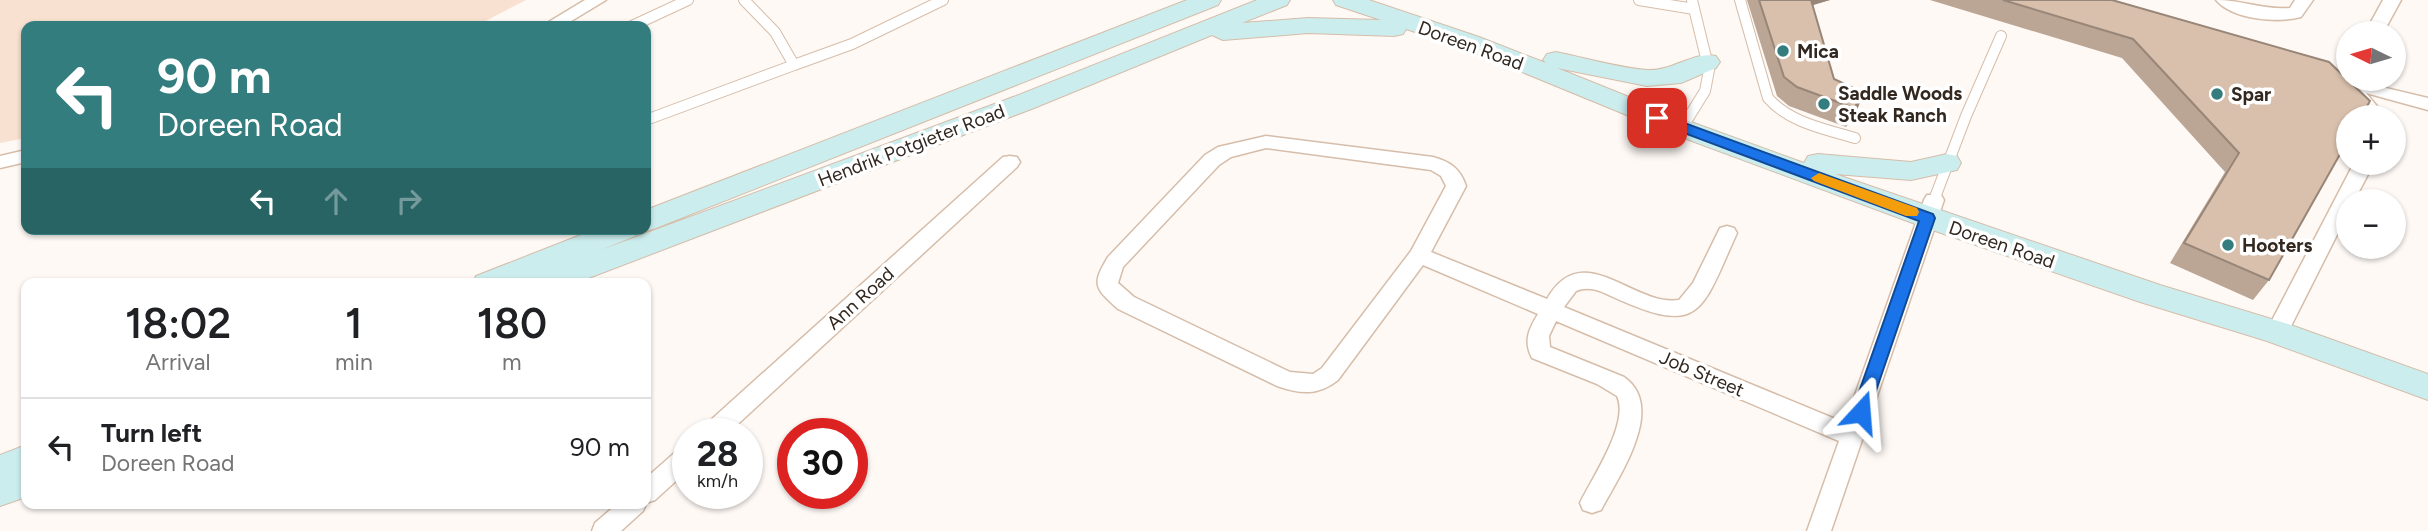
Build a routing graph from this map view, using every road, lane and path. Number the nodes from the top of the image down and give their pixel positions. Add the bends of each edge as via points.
1 (597, 0) edge
2 (688, 0) edge
3 (744, 0) edge
4 (943, 0) edge
5 (1195, 0) edge
6 (1209, 0) edge
7 (1278, 0) edge
8 (1345, 0) edge
9 (1388, 0) edge
10 (1415, 0) edge
11 (1639, 0) edge
12 (1740, 0) edge
13 (2225, 0) edge
14 (2304, 0) edge
15 (2392, 0) edge
16 (1693, 4) edge
17 (1438, 16) junction
18 (560, 21) edge
19 (643, 21) edge
20 (2381, 21) edge
21 (1131, 30) junction
22 (2001, 36) dead end
23 (1185, 38) junction
24 (1470, 42) junction
25 (1556, 60) junction
26 (1707, 62) junction
27 (794, 65) junction
28 (2306, 71) edge
29 (2336, 78) edge
30 (2356, 91) edge
31 (2383, 91) edge
32 (2428, 104) edge
33 (2367, 105) edge
34 (651, 118) edge
35 (1686, 121) junction
36 (1855, 138) dead end
37 (21, 157) edge
38 (0, 162) edge
39 (1010, 162) dead end
40 (1818, 163) junction
41 (1947, 163) junction
42 (2358, 175) edge
43 (1931, 209) junction
44 (651, 219) edge
45 (1727, 233) dead end
46 (610, 235) edge
47 (1419, 255) junction
48 (502, 278) edge
49 (557, 278) edge
50 (1552, 309) junction
51 (2280, 327) junction
52 (2428, 375) edge
53 (2428, 387) edge
54 (729, 418) edge
55 (1852, 436) junction
56 (21, 461) edge
57 (0, 469) edge
58 (672, 469) edge
59 (21, 484) edge
60 (651, 488) edge
61 (0, 492) edge
62 (1592, 503) dead end
63 (628, 509) edge
64 (604, 531) edge
65 (1819, 531) edge

1 - 18 street
2 - 19 lane
3 - 27 lane via 775,32
4 - 27 lane via 881,32
5 - 21 main road
6 - 21 main road, Hendrik Potgieter Road
7 - 23 main road, Hendrik Potgieter Road
8 - 24 main road, Doreen Road
9 - 17 main road, Doreen Road
10 - 17 main road
11 - 16 lane
12 - 36 lane via 1774,107
13 - 14 street via 2247,10 2282,15 2295,13
15 - 20 street
16 - 26 lane
17 - 25 main road, Doreen Road
21 - 44 main road, Hendrik Potgieter Road
22 - 41 lane
23 - 24 main road via 1342,24
23 - 49 main road, Hendrik Potgieter Road
24 - 35 main road, Doreen Road
25 - 26 main road via 1659,79
25 - 35 main road, Doreen Road
26 - 35 lane via 1704,91
27 - 34 lane
28 - 29 street
30 - 33 street
31 - 32 street
35 - 40 main road, Doreen Road
35 - 43 main road, Doreen Road
37 - 38 street
39 - 54 street, Ann Road
40 - 41 main road via 1911,171
40 - 43 main road, Doreen Road
41 - 43 lane
42 - 51 street
43 - 51 main road, Doreen Road via 2139,290
43 - 55 street
45 - 50 street via 1697,296 1687,306 1655,306 1593,280 1569,285
46 - 48 main road
47 - 47 street via 1330,374 1318,383 1302,384 1264,371 1126,303 1107,286 1115,262 1212,160 1266,142 1446,168 1456,186
47 - 50 street, Job Street
50 - 55 street, Job Street
50 - 62 street via 1538,332 1540,352 1626,390 1632,399 1632,419
51 - 52 main road, Doreen Road
51 - 53 main road, Doreen Road
55 - 65 street
56 - 57 main road
58 - 60 street
59 - 61 main road
63 - 64 street

